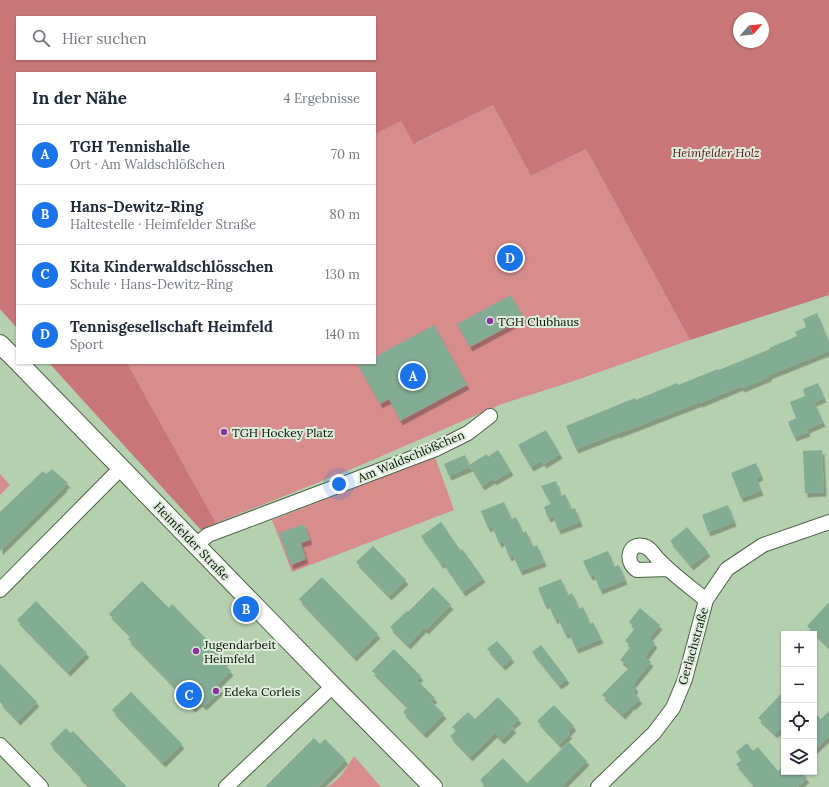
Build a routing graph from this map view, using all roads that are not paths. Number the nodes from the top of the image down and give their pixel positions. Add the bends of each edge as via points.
1 (0, 344) edge
2 (16, 360) edge
3 (20, 364) edge
4 (490, 416) dead end
5 (121, 468) junction
6 (829, 522) edge
7 (196, 545) junction
8 (668, 569) dead end
9 (0, 590) edge
10 (706, 600) junction
11 (332, 686) junction
12 (0, 746) edge
13 (41, 787) edge
14 (226, 787) edge
15 (433, 787) edge
16 (598, 787) edge

1 - 2 street, Heimfelder Straße
3 - 5 street, Heimfelder Straße
4 - 7 street, Am Waldschlößchen via 468,432 436,449 208,535
5 - 7 street, Heimfelder Straße
5 - 9 street
6 - 10 street, Gerlachstraße via 763,545 727,569
7 - 11 street, Heimfelder Straße
8 - 10 street
10 - 16 street, Gerlachstraße via 685,679 673,708 654,733
11 - 14 street
11 - 15 street, Heimfelder Straße
12 - 13 street

